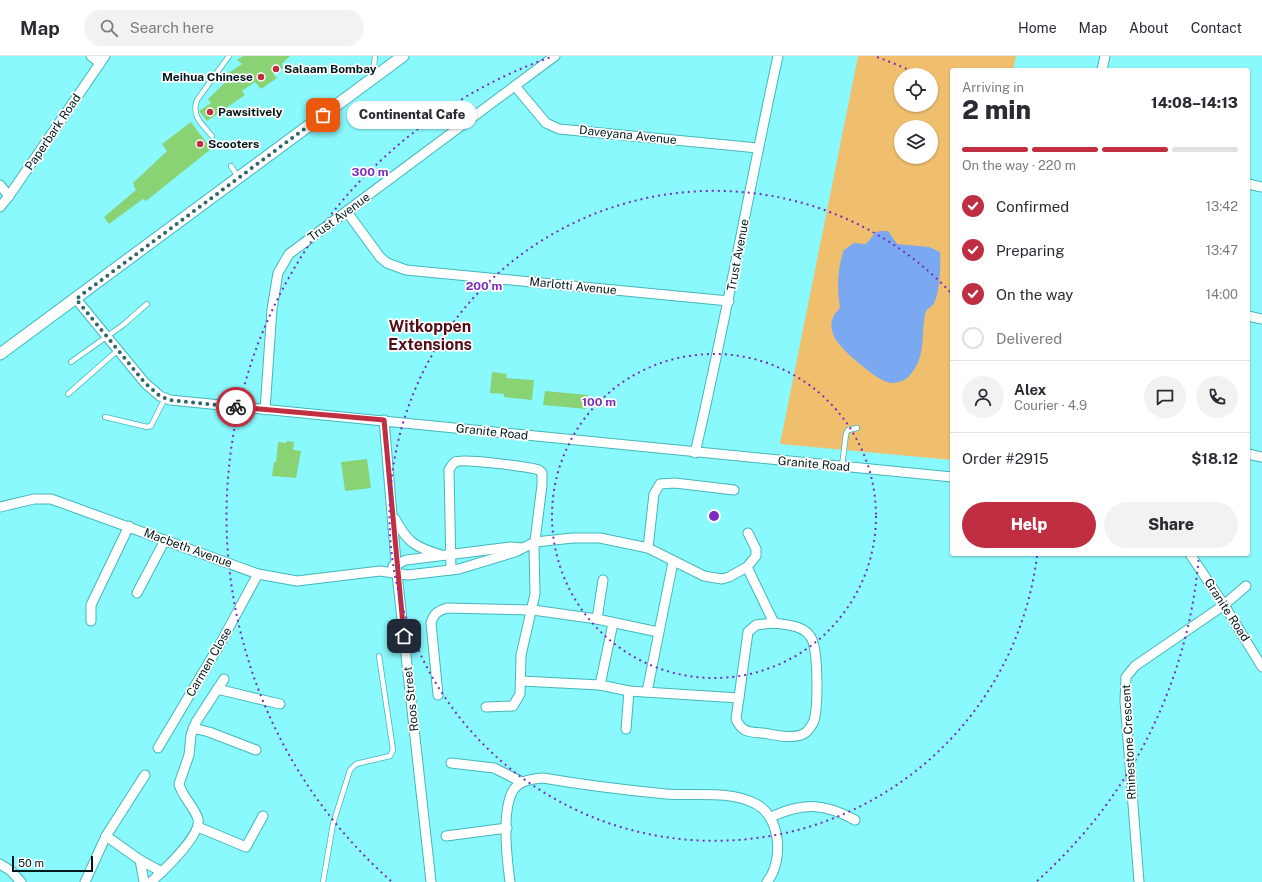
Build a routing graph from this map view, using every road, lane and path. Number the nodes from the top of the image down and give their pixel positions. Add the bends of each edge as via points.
1 (91, 56) edge
2 (229, 56) edge
3 (375, 56) edge
4 (403, 56) edge
5 (555, 56) edge
6 (778, 56) edge
7 (1105, 56) edge
8 (102, 59) edge
9 (1102, 68) edge
10 (372, 79) junction
11 (515, 86) junction
12 (212, 136) dead end
13 (758, 148) junction
14 (230, 166) dead end
15 (238, 177) junction
16 (1250, 184) edge
17 (0, 185) edge
18 (1262, 187) edge
19 (10, 196) junction
20 (0, 207) edge
21 (348, 212) junction
22 (76, 299) junction
23 (729, 301) junction
24 (147, 304) dead end
25 (1250, 316) edge
26 (1262, 319) edge
27 (106, 336) junction
28 (118, 350) junction
29 (0, 354) edge
30 (71, 362) dead end
31 (68, 394) dead end
32 (164, 398) junction
33 (265, 410) junction
34 (105, 417) dead end
35 (384, 420) junction
36 (857, 428) dead end
37 (695, 453) junction
38 (1250, 454) edge
39 (1262, 457) edge
40 (842, 466) junction
41 (950, 477) edge
42 (734, 490) dead end
43 (0, 507) edge
44 (393, 516) junction
45 (129, 526) junction
46 (748, 533) dead end
47 (166, 540) junction
48 (535, 542) junction
49 (523, 548) junction
50 (648, 548) junction
51 (447, 555) junction
52 (1191, 556) edge
53 (673, 562) junction
54 (747, 566) junction
55 (397, 569) junction
56 (451, 570) junction
57 (258, 574) junction
58 (603, 580) dead end
59 (1246, 586) dead end
60 (137, 593) dead end
61 (1224, 605) junction
62 (533, 610) junction
63 (597, 619) junction
64 (91, 621) dead end
65 (613, 623) junction
66 (774, 623) junction
67 (658, 632) junction
68 (379, 656) dead end
69 (1262, 667) edge
70 (224, 678) dead end
71 (521, 681) junction
72 (600, 685) junction
73 (217, 689) junction
74 (629, 691) junction
75 (647, 692) junction
76 (438, 695) dead end
77 (739, 698) junction
78 (280, 704) dead end
79 (486, 707) dead end
80 (193, 728) junction
81 (626, 729) dead end
82 (158, 748) dead end
83 (256, 750) dead end
84 (451, 763) dead end
85 (144, 775) dead end
86 (522, 782) junction
87 (263, 816) dead end
88 (771, 817) junction
89 (855, 820) dead end
90 (198, 827) junction
91 (507, 828) junction
92 (106, 836) junction
93 (446, 836) dead end
94 (140, 860) junction
95 (0, 864) edge
96 (162, 872) junction
97 (21, 882) edge
98 (85, 882) edge
99 (144, 882) edge
100 (151, 882) edge
101 (324, 882) edge
102 (431, 882) edge
103 (510, 882) edge
104 (767, 882) edge
105 (1139, 882) edge

1 - 8 street
2 - 12 lane via 194,108 196,117
3 - 10 lane
4 - 10 street
5 - 11 street, Trust Avenue
6 - 13 street, Trust Avenue
7 - 9 street
8 - 19 street, Paperbark Road
10 - 15 street
11 - 13 street, Daveyana Avenue via 546,123 559,129
11 - 21 street, Trust Avenue
13 - 23 street, Trust Avenue
14 - 15 lane
15 - 22 street
16 - 18 street
17 - 19 street
19 - 20 street, Paperbark Road
21 - 23 street, Marlotti Avenue via 380,257 387,263 402,268
21 - 33 street, Trust Avenue via 289,254 278,273 272,309
22 - 27 street, Granite Road
22 - 29 street
23 - 37 street, Trust Avenue
24 - 27 lane
25 - 26 street
27 - 28 street, Granite Road
27 - 30 lane
28 - 31 lane
28 - 32 street, Granite Road via 145,383
32 - 33 street, Granite Road
32 - 34 lane via 151,426
33 - 35 street, Granite Road
35 - 37 street, Granite Road
35 - 44 street, Roos Street
36 - 40 lane via 848,430 846,434
37 - 40 street, Granite Road
38 - 39 street
40 - 41 street, Granite Road
42 - 50 street via 675,483 660,484 654,494
43 - 45 street, Macbeth Avenue via 34,499 51,499
44 - 51 street via 413,545
44 - 55 street, Roos Street
45 - 47 street, Macbeth Avenue
45 - 64 street via 91,605
46 - 54 street via 757,553
47 - 57 street, Macbeth Avenue
47 - 60 street
48 - 49 street, Macbeth Avenue
48 - 50 street via 600,538
48 - 51 street via 542,473 539,470 455,462 450,470
48 - 62 street
49 - 51 street via 511,547
49 - 56 street, Macbeth Avenue
50 - 53 street
51 - 55 street via 406,560
51 - 56 street
52 - 61 street, Granite Road
53 - 54 street via 714,579 729,577
53 - 67 street
54 - 66 street
55 - 56 street, Macbeth Avenue via 408,575
55 - 57 street, Macbeth Avenue via 297,581
55 - 102 street, Roos Street
57 - 82 street, Carmen Close
58 - 63 street
59 - 61 street
61 - 69 street, Granite Road
61 - 105 street, Rhinestone Crescent via 1135,666 1126,676 1125,701
62 - 63 street
62 - 71 street via 521,655
62 - 76 street via 447,608 433,615 431,622
63 - 65 street
65 - 67 street
65 - 72 street
66 - 77 street via 756,625 748,632
66 - 77 street via 804,630 814,643 816,697 811,727 805,733 795,736 746,732 738,725 736,719
67 - 75 street
68 - 101 lane via 392,750 390,756 356,764 350,770 332,824
70 - 73 street
71 - 72 street
71 - 79 street via 520,694 513,706
72 - 74 street
73 - 78 street
73 - 80 street
74 - 75 street
74 - 81 street
75 - 77 street
80 - 83 street
80 - 90 street via 189,755 179,784 198,820
84 - 86 street via 494,768
85 - 92 street
86 - 88 street via 542,778 631,791 735,797 757,804
86 - 91 street via 510,797
87 - 90 street via 246,847
88 - 89 street via 789,810 813,806 829,808
88 - 104 street via 777,860
90 - 96 street via 191,839
91 - 93 street
91 - 103 street
92 - 94 street
92 - 98 street
94 - 96 street
94 - 99 street
95 - 97 street
96 - 100 street

